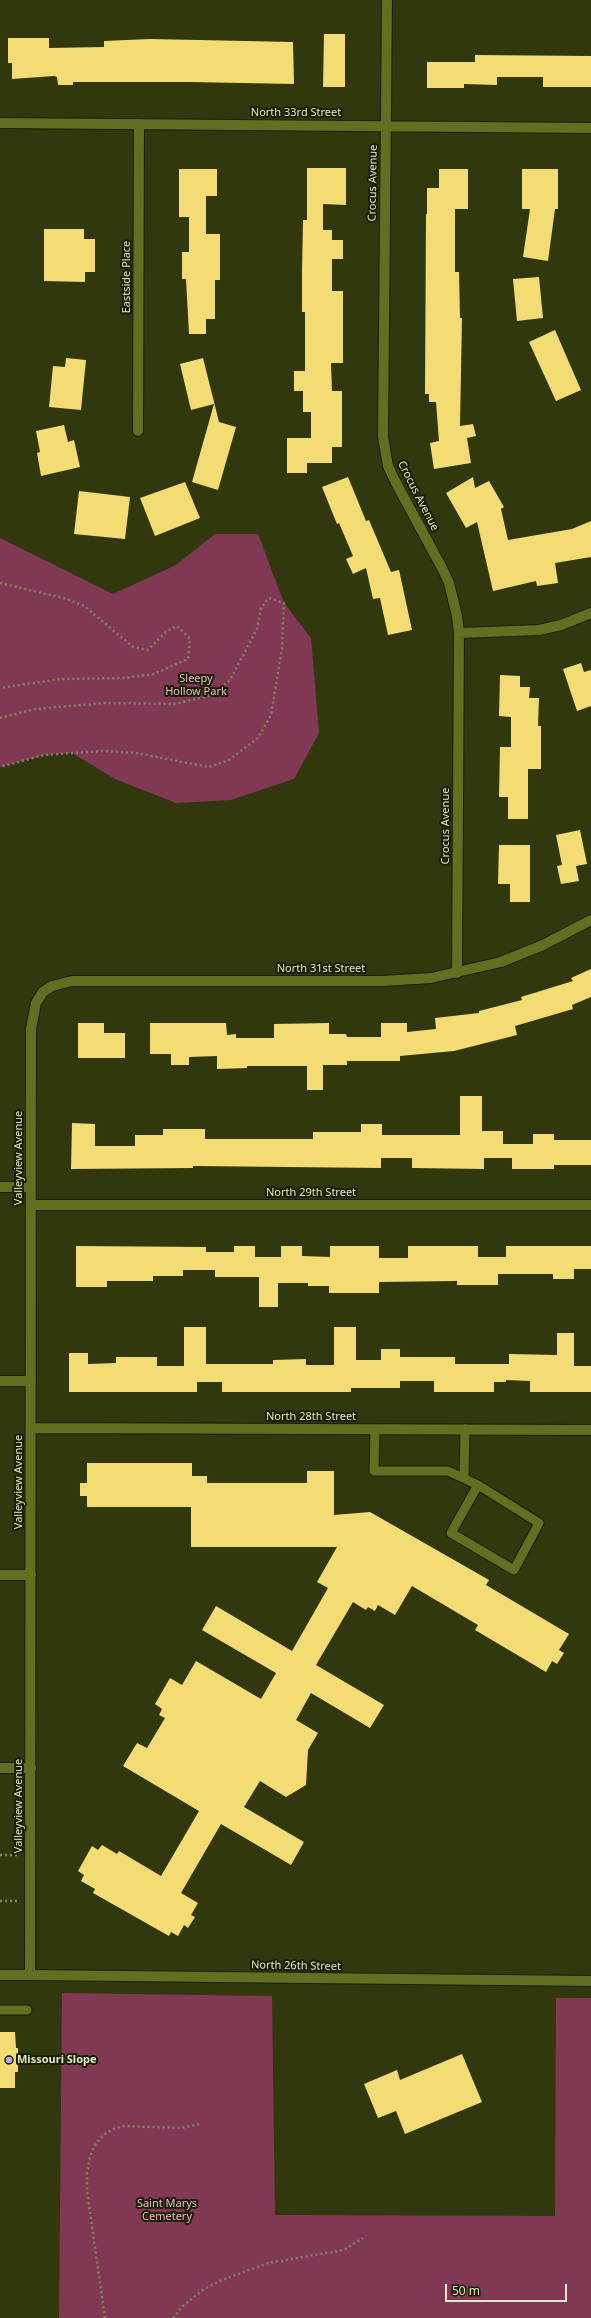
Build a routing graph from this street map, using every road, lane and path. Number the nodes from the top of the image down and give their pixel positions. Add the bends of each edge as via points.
1 (387, 0) edge
2 (0, 123) edge
3 (139, 124) junction
4 (386, 125) junction
5 (591, 128) edge
6 (138, 430) dead end
7 (0, 583) edge
8 (591, 613) edge
9 (459, 633) junction
10 (0, 688) edge
11 (0, 718) edge
12 (0, 767) edge
13 (591, 920) edge
14 (458, 973) junction
15 (43, 992) joint
16 (0, 1187) edge
17 (31, 1187) junction
18 (31, 1205) junction
19 (591, 1206) edge
20 (0, 1381) edge
21 (31, 1381) junction
22 (31, 1428) junction
23 (375, 1429) junction
24 (465, 1429) junction
25 (591, 1430) edge
26 (464, 1478) junction
27 (478, 1486) junction
28 (0, 1575) edge
29 (31, 1575) junction
30 (0, 1768) edge
31 (31, 1768) junction
32 (0, 1901) edge
33 (31, 1901) junction
34 (0, 1975) edge
35 (30, 1975) junction
36 (591, 1981) edge
37 (0, 2010) edge
38 (27, 2010) dead end
39 (200, 2124) dead end
40 (363, 2238) dead end
41 (105, 2318) edge
42 (172, 2318) edge

1 - 4 street, Crocus Avenue
2 - 3 street, North 33rd Street
3 - 4 street, North 33rd Street
3 - 6 street, Eastside Place
4 - 5 street, North 33rd Street
4 - 9 street, Crocus Avenue via 384,451 394,481 449,583
7 - 10 path via 67,598 84,606 134,647 148,650 166,632 177,626 190,639 188,658 154,674 125,678 60,679
8 - 9 street via 561,625 539,630
9 - 14 street, Crocus Avenue
11 - 12 path via 35,709 105,703 175,704 212,695 230,680 257,629 261,608 269,598 284,603 282,648 271,715 258,738 229,760 209,767 136,753 102,751 44,755
13 - 14 street, North 31st Street via 524,953
14 - 15 street, North 31st Street via 431,978 382,981 72,981 61,983
15 - 17 street, Valleyview Avenue via 36,1003 31,1029
16 - 17 street
17 - 18 street, Valleyview Avenue
18 - 19 street, North 29th Street
18 - 21 street, Valleyview Avenue
20 - 21 street
21 - 22 street, Valleyview Avenue
22 - 23 street, North 28th Street
22 - 29 street, Valleyview Avenue
23 - 24 street, North 28th Street
23 - 26 lane via 374,1471 448,1471
24 - 25 street, North 28th Street
24 - 26 lane
26 - 27 lane
27 - 27 lane via 451,1533 514,1570 539,1523
28 - 29 street
29 - 31 street, Valleyview Avenue
30 - 31 street
31 - 33 street, Valleyview Avenue
32 - 33 path
33 - 35 street, Valleyview Avenue
34 - 35 street, North 26th Street
35 - 36 street, North 26th Street
37 - 38 lane
39 - 41 path via 176,2128 124,2126 103,2135 96,2144 90,2157 87,2191
40 - 42 path via 344,2250 268,2263 222,2280 204,2289

